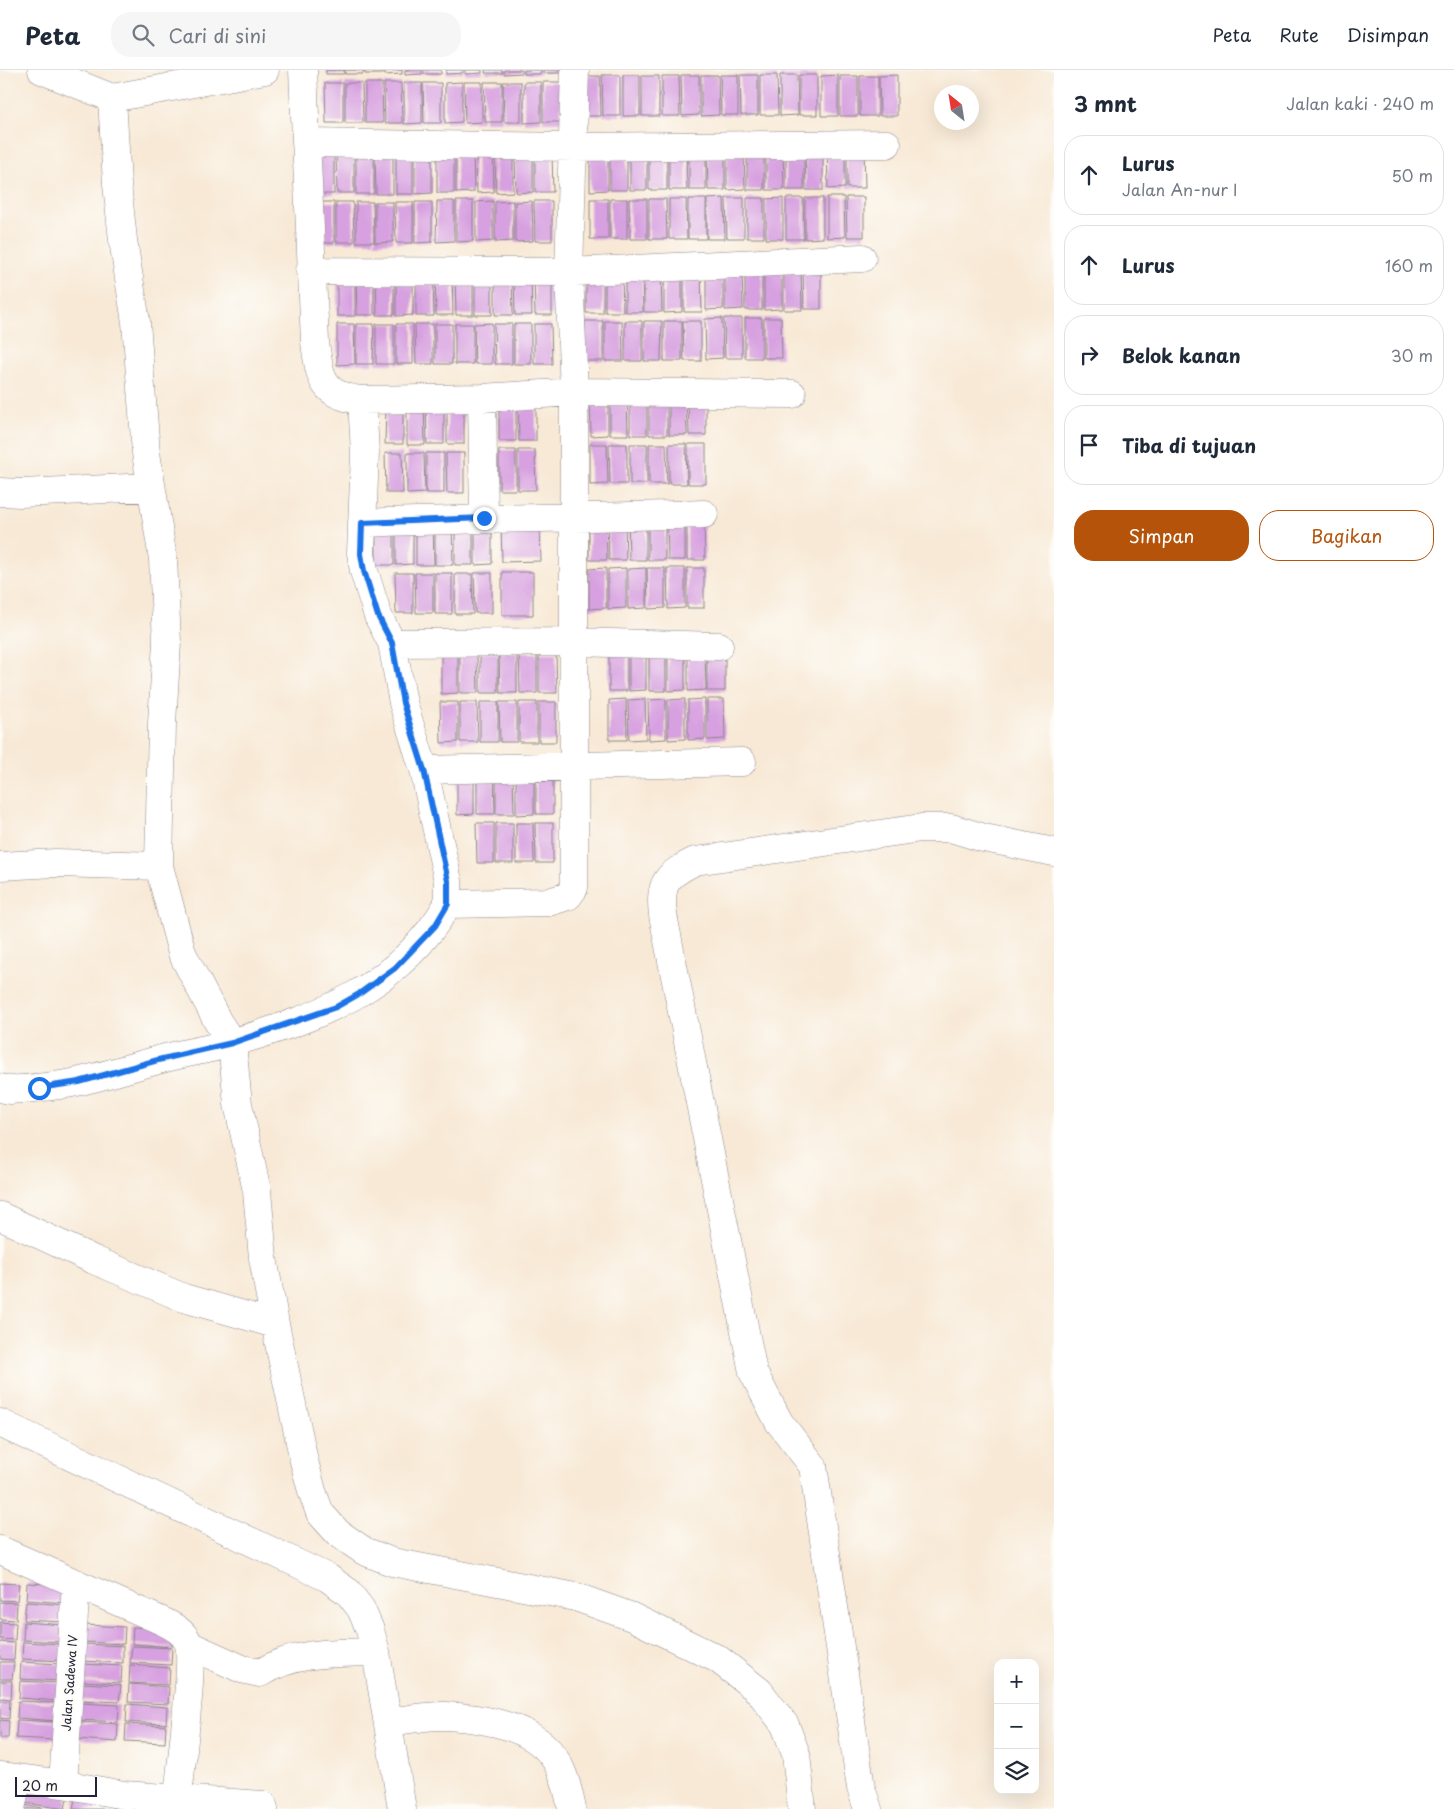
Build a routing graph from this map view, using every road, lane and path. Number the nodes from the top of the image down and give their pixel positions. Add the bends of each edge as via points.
1 (42, 70) edge
2 (265, 70) edge
3 (303, 70) edge
4 (575, 70) edge
5 (112, 98) junction
6 (306, 144) junction
7 (887, 144) dead end
8 (574, 147) junction
9 (862, 258) dead end
10 (310, 271) junction
11 (569, 272) junction
12 (574, 392) junction
13 (792, 394) dead end
14 (482, 398) junction
15 (362, 400) junction
16 (150, 487) junction
17 (0, 492) edge
18 (704, 514) dead end
19 (484, 518) junction
20 (574, 519) junction
21 (362, 523) junction
22 (575, 642) junction
23 (392, 643) junction
24 (719, 646) dead end
25 (742, 762) dead end
26 (574, 765) junction
27 (424, 770) junction
28 (1054, 852) edge
29 (0, 866) edge
30 (160, 866) junction
31 (448, 904) junction
32 (232, 1043) junction
33 (0, 1088) edge
34 (0, 1216) edge
35 (275, 1324) junction
36 (0, 1423) edge
37 (0, 1550) edge
38 (76, 1583) junction
39 (189, 1644) junction
40 (376, 1652) junction
41 (389, 1722) junction
42 (8, 1778) edge
43 (63, 1784) junction
44 (178, 1797) junction
45 (123, 1802) edge
46 (11, 1809) edge
47 (264, 1809) edge
48 (402, 1809) edge
49 (572, 1809) edge
50 (802, 1809) edge
51 (868, 1809) edge

1 - 5 street
2 - 5 street
3 - 6 street
4 - 8 street
5 - 16 street via 116,184 136,322
6 - 8 street
6 - 10 street
7 - 8 street
8 - 11 street
9 - 11 street
10 - 11 street
10 - 15 street via 315,342 323,381 328,390 337,395
11 - 12 street
12 - 13 street
12 - 14 street
12 - 20 street
14 - 15 street
14 - 19 street
15 - 21 street via 365,453
16 - 17 street
16 - 30 street via 160,535 167,642
18 - 20 street
19 - 20 street
19 - 21 street
20 - 22 street
21 - 23 street via 364,571 378,616
22 - 23 street
22 - 24 street
22 - 26 street
23 - 27 street via 403,703
25 - 26 street
26 - 27 street
26 - 31 street via 576,882 571,892 550,902
27 - 31 street via 448,881
28 - 51 street via 951,828 920,828 695,861 673,874 662,888 662,915 753,1372 779,1422 812,1466 861,1788
29 - 30 street via 56,863
30 - 32 street via 182,953
31 - 32 street via 435,926 410,953 359,994 336,1007
32 - 33 street via 79,1082 10,1090
32 - 35 street via 238,1104 258,1191 263,1258
34 - 35 street via 101,1264 184,1298
35 - 50 street via 312,1491 320,1513 338,1533 364,1550 392,1562 576,1598 632,1616 718,1659 759,1691 785,1725 796,1754
36 - 40 street via 328,1578 348,1592 361,1609
37 - 38 street
38 - 39 street via 171,1625
38 - 43 street, Jalan Sadewa IV
39 - 40 street via 242,1669 260,1673 307,1654
39 - 44 street
40 - 41 street
41 - 48 street
41 - 49 street via 445,1716 502,1725 522,1733 552,1754 562,1772
42 - 43 street
42 - 46 street
43 - 45 street
44 - 45 street
44 - 47 street via 263,1805

